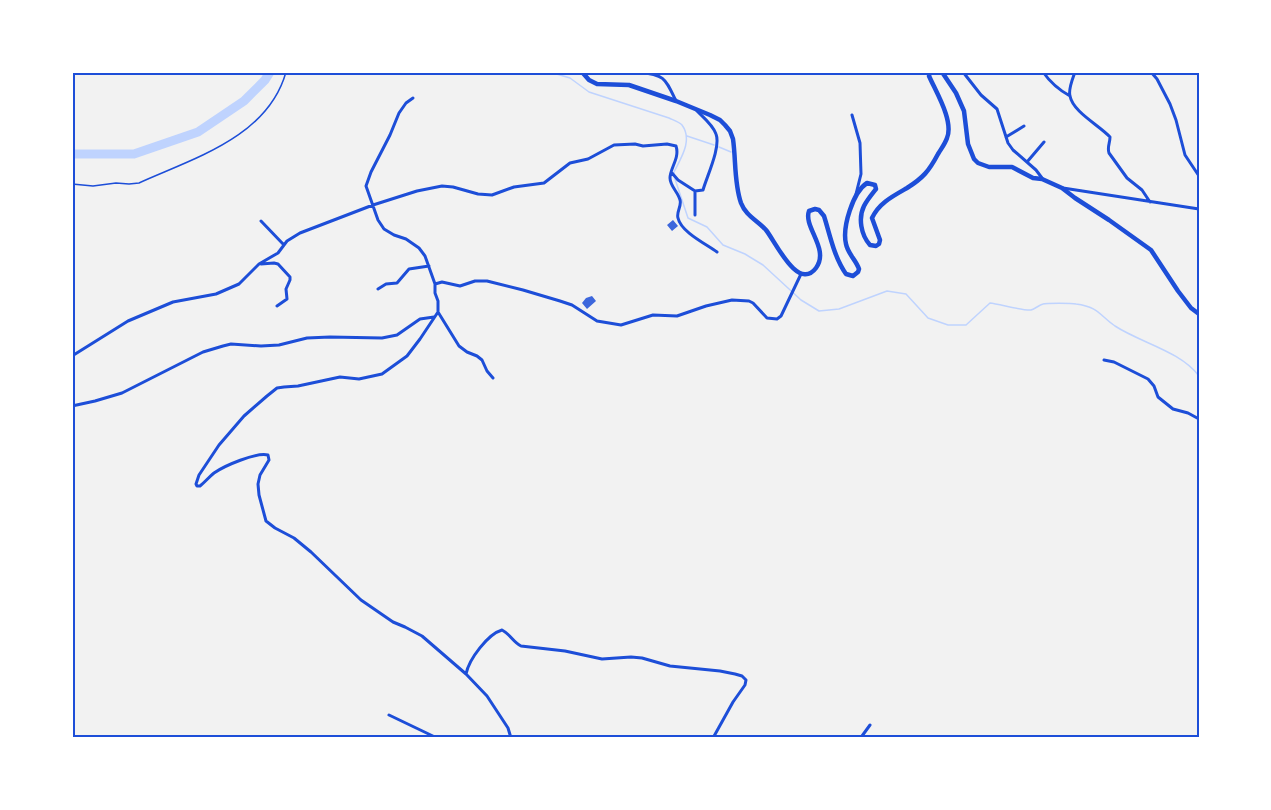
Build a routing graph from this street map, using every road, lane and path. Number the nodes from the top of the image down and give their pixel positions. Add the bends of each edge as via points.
1 (286, 72) edge
2 (582, 72) edge
3 (639, 72) edge
4 (930, 72) edge
5 (942, 72) edge
6 (963, 72) edge
7 (1042, 72) edge
8 (1076, 72) edge
9 (1151, 72) edge
10 (1070, 96) junction
11 (413, 98) dead end
12 (676, 101) junction
13 (694, 108) junction
14 (852, 115) dead end
15 (1024, 126) dead end
16 (1006, 137) junction
17 (1044, 142) dead end
18 (1027, 162) junction
19 (672, 172) junction
20 (1199, 176) edge
21 (1042, 179) junction
22 (72, 184) edge
23 (1062, 188) junction
24 (695, 191) junction
25 (856, 194) junction
26 (1150, 202) junction
27 (373, 205) junction
28 (1199, 210) edge
29 (695, 215) dead end
30 (261, 221) dead end
31 (284, 245) junction
32 (717, 252) dead end
33 (260, 264) junction
34 (429, 266) junction
35 (801, 274) junction
36 (435, 284) junction
37 (378, 289) dead end
38 (277, 306) dead end
39 (438, 312) junction
40 (1199, 314) edge
41 (435, 317) junction
42 (72, 356) edge
43 (1104, 360) dead end
44 (493, 378) dead end
45 (72, 406) edge
46 (1199, 419) edge
47 (466, 674) junction
48 (388, 715) dead end
49 (870, 725) dead end
50 (437, 738) edge
51 (511, 738) edge
52 (713, 738) edge
53 (858, 738) edge

1 - 22 path via 273,102 226,144 139,183
2 - 12 main road via 597,84 629,85
3 - 12 street via 665,79
4 - 25 main road via 946,115 948,138 923,178 878,208 872,218 880,240 876,246 866,241 861,222 862,209 876,189 867,183
5 - 21 main road via 964,111 974,159 989,167 1012,168
6 - 16 street via 997,109
7 - 10 street
8 - 10 street
9 - 20 street via 1170,104 1185,156
10 - 26 street via 1078,110 1110,137 1109,153
11 - 27 street via 399,113 368,178 366,186
12 - 13 main road
13 - 24 street via 716,133 717,141 703,190
13 - 35 main road via 720,120 730,131 745,213 765,229 793,269
14 - 25 street via 860,143 861,174
15 - 16 street
16 - 18 street via 1012,150
17 - 18 street
18 - 21 street
19 - 24 street
19 - 27 street via 676,146 614,145 588,159 570,163 538,185 488,195 442,186
19 - 32 street via 670,181 681,201 677,217 681,227
21 - 23 main road
23 - 26 street
23 - 40 main road via 1151,250
24 - 29 street
25 - 35 main road via 845,234 858,272 850,276 843,270 824,216 815,209 809,211 808,217 819,247 818,266
26 - 28 street
27 - 31 street via 300,233
27 - 34 street via 384,229 419,248
30 - 31 street
31 - 33 street
33 - 38 street via 278,264 290,277 287,299
33 - 42 street via 239,284 216,294 173,302 128,321
34 - 36 street
34 - 37 street via 409,269 397,283
35 - 36 street via 777,319 766,318 749,301 732,300 677,316 653,315 621,326 597,321 566,303 487,281 460,286
36 - 39 street
39 - 41 street
39 - 44 street via 459,346 482,360
41 - 45 street via 420,319 397,334 382,338 307,338 261,346 231,344 203,352 122,393
41 - 47 street via 407,356 382,374 278,388 244,416 219,445 196,484 200,486 237,462 268,455 258,484 266,520 311,552 361,600 422,636
43 - 46 street via 1148,379 1158,397 1173,409
47 - 51 street via 488,696
47 - 52 street via 485,642 502,630 521,646 602,659 642,658 742,676 745,685
48 - 50 street
49 - 53 street

